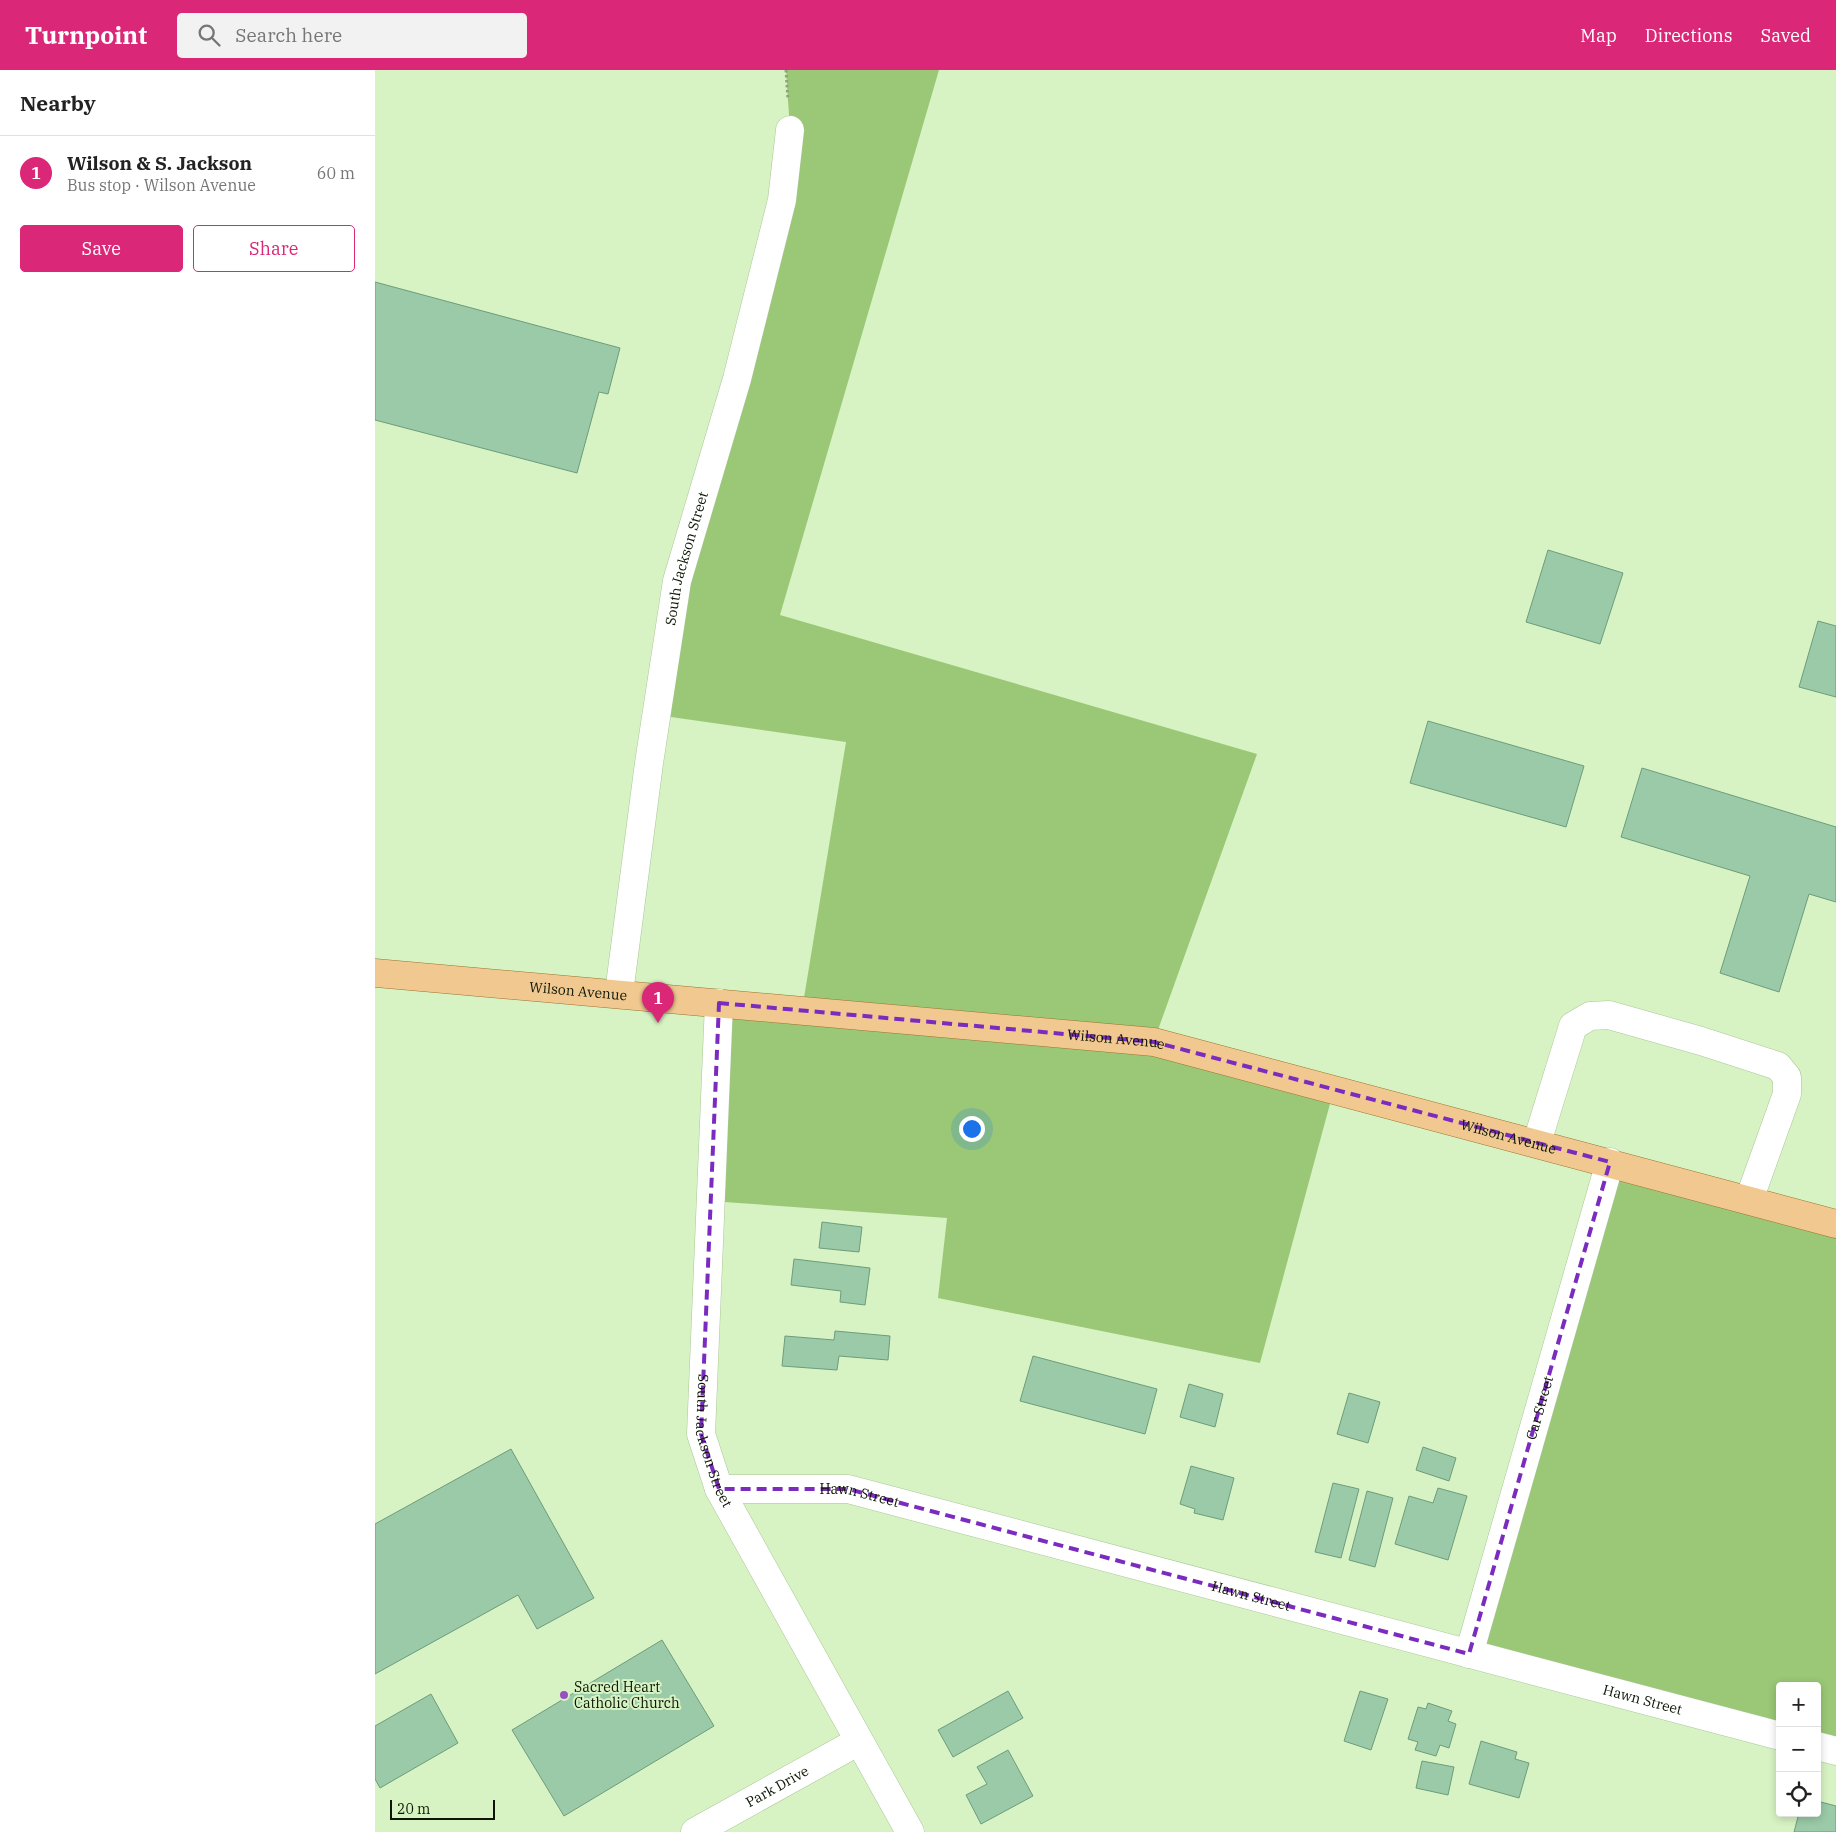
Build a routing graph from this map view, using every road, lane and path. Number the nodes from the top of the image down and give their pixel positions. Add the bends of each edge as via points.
1 (790, 130) dead end
2 (375, 973) edge
3 (619, 994) junction
4 (719, 1003) junction
5 (1537, 1142) junction
6 (1610, 1162) junction
7 (1749, 1200) junction
8 (1836, 1224) edge
9 (719, 1489) junction
10 (1469, 1654) junction
11 (1776, 1735) edge
12 (859, 1741) junction
13 (1821, 1747) edge
14 (1836, 1751) edge
15 (695, 1832) edge
16 (910, 1832) edge

1 - 3 street, South Jackson Street via 782,200 737,379 677,580
2 - 3 main road, Wilson Avenue
3 - 4 main road, Wilson Avenue
4 - 5 main road, Wilson Avenue via 1154,1042
4 - 9 street, South Jackson Street via 701,1434
5 - 6 main road, Wilson Avenue
5 - 7 street via 1573,1026 1590,1016 1609,1014 1778,1066 1787,1077 1787,1094
6 - 7 main road, Wilson Avenue
6 - 10 street, Car Street
7 - 8 main road, Wilson Avenue
9 - 10 street, Hawn Street via 848,1489
9 - 12 street, South Jackson Street
10 - 11 street, Hawn Street
12 - 15 street, Park Drive
12 - 16 street, South Jackson Street
13 - 14 street

